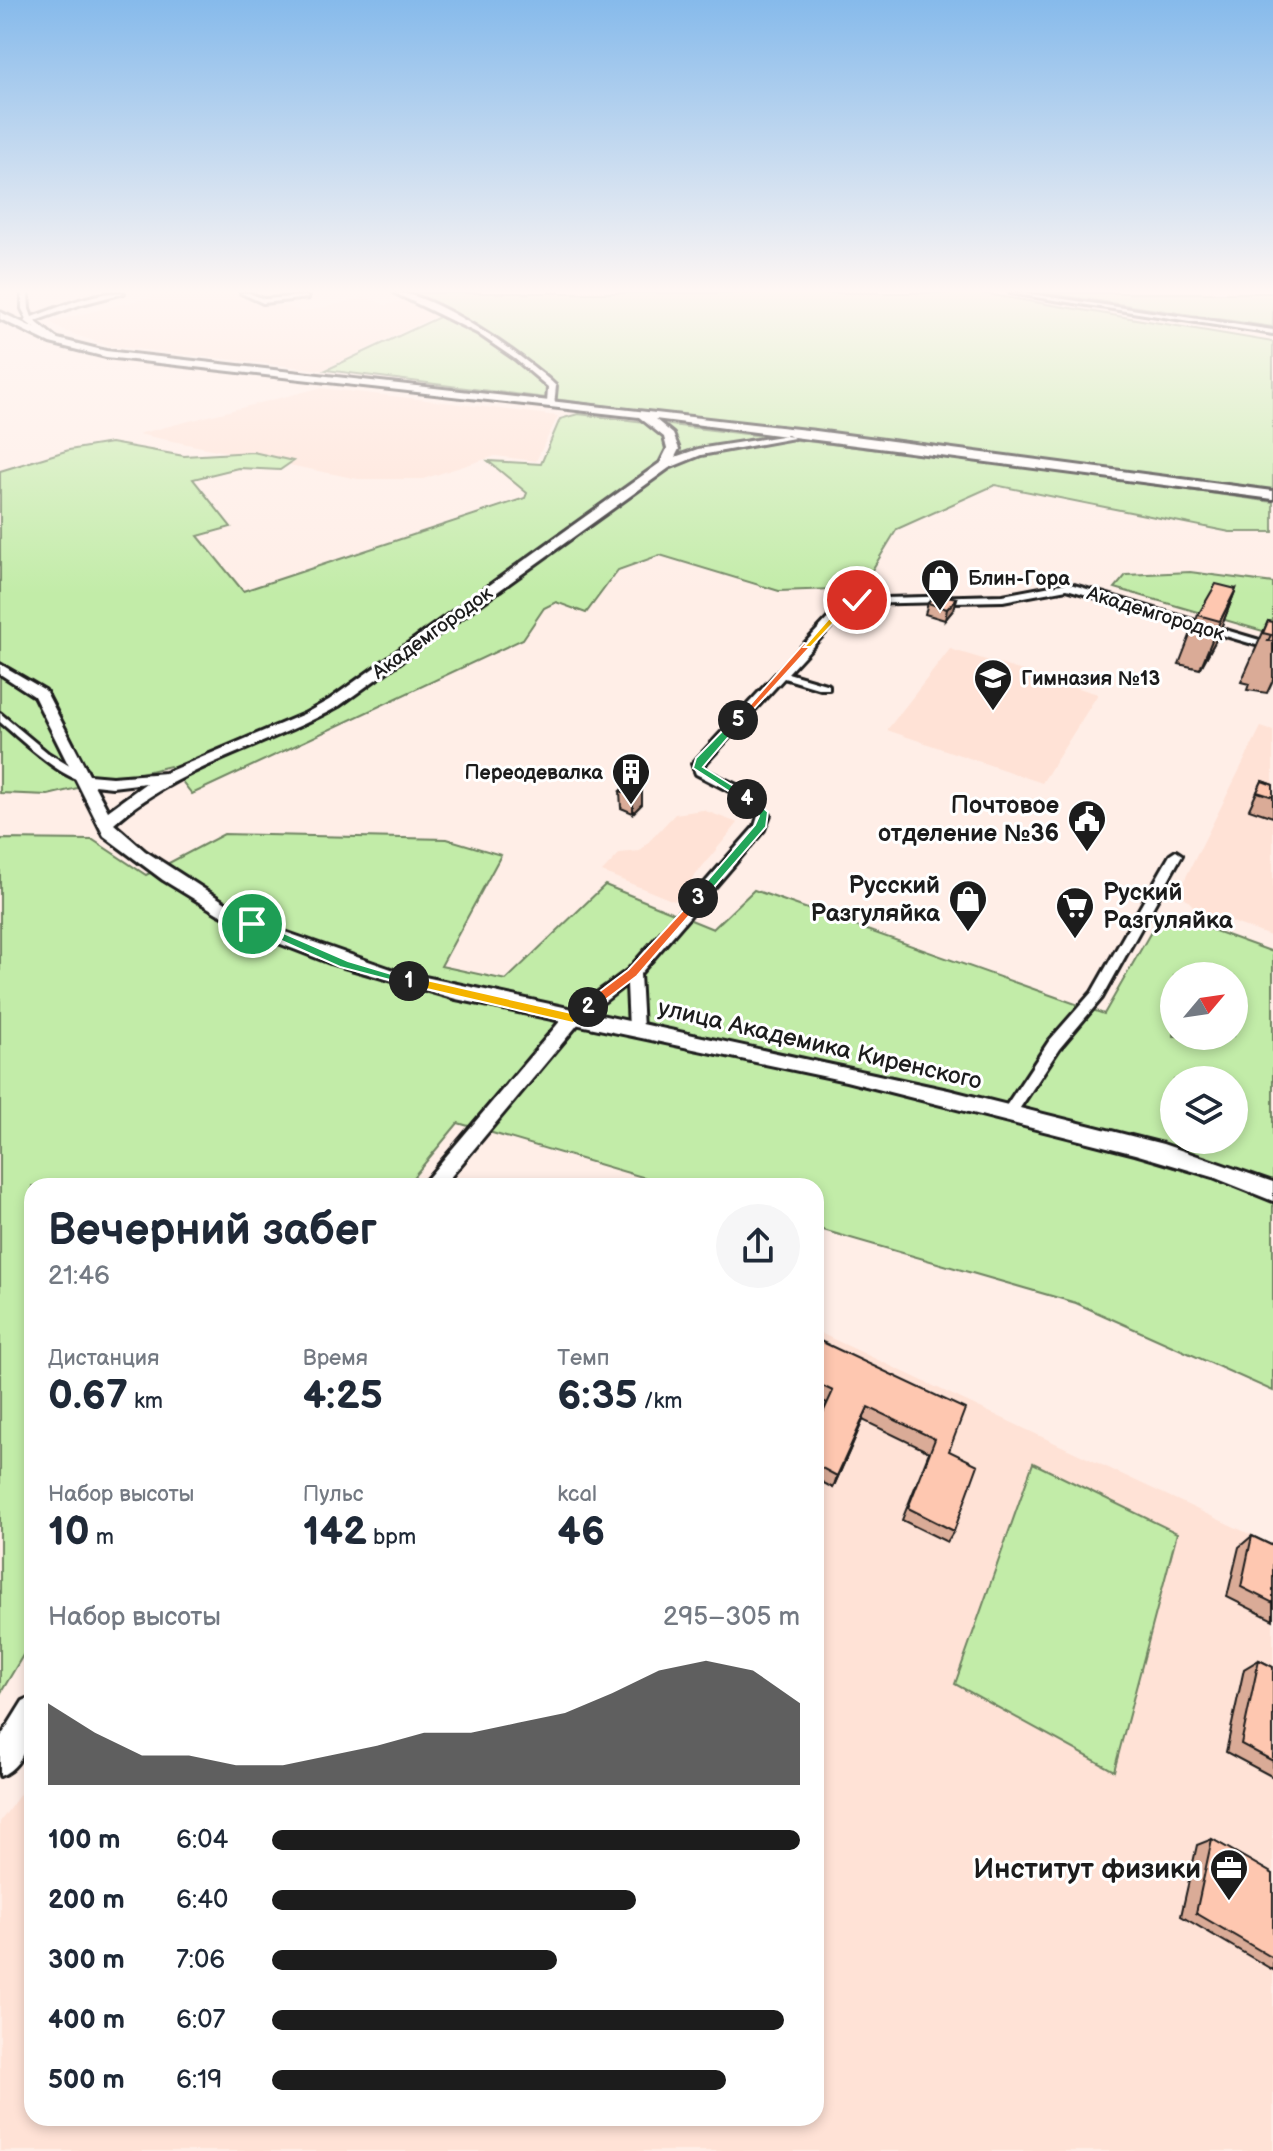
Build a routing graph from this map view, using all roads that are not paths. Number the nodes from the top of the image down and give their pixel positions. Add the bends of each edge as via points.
1 (455, 393) edge
2 (552, 393) edge
3 (551, 404) junction
4 (643, 415) junction
5 (816, 434) junction
6 (665, 465) junction
7 (1273, 495) edge
8 (1273, 647) edge
9 (0, 668) edge
10 (782, 674) junction
11 (825, 687) dead end
12 (0, 716) edge
13 (183, 772) junction
14 (84, 779) junction
15 (106, 822) junction
16 (1176, 855) dead end
17 (633, 973) junction
18 (573, 1018) junction
19 (636, 1029) junction
20 (1009, 1113) junction
21 (438, 1178) edge
22 (1273, 1192) edge
23 (24, 1723) edge
24 (0, 1763) edge

1 - 3 main road
2 - 3 street
3 - 4 main road
4 - 5 main road
4 - 6 main road via 669,436 673,449
5 - 6 main road, Академгородок via 698,452
5 - 7 main road
6 - 13 main road, Академгородок via 334,703
8 - 10 street, Академгородок via 1067,586 1003,598 849,601
9 - 14 main road, улица Академика Киренского via 40,693
10 - 11 street
10 - 17 street, Академгородок via 698,764 700,772 737,790 764,815 760,827
12 - 14 street via 44,755
13 - 14 main road via 112,782
13 - 15 main road via 138,794
14 - 15 main road, улица Академика Киренского
15 - 18 main road, улица Академика Киренского via 122,843 198,896 310,951 389,976
16 - 20 street via 1097,995 1054,1045
17 - 18 street, Академгородок
17 - 19 street
18 - 19 main road, улица Академика Киренского
18 - 21 street, Академгородок
19 - 20 main road, улица Академика Киренского
20 - 22 main road, улица Академика Киренского via 1182,1157
23 - 24 street

